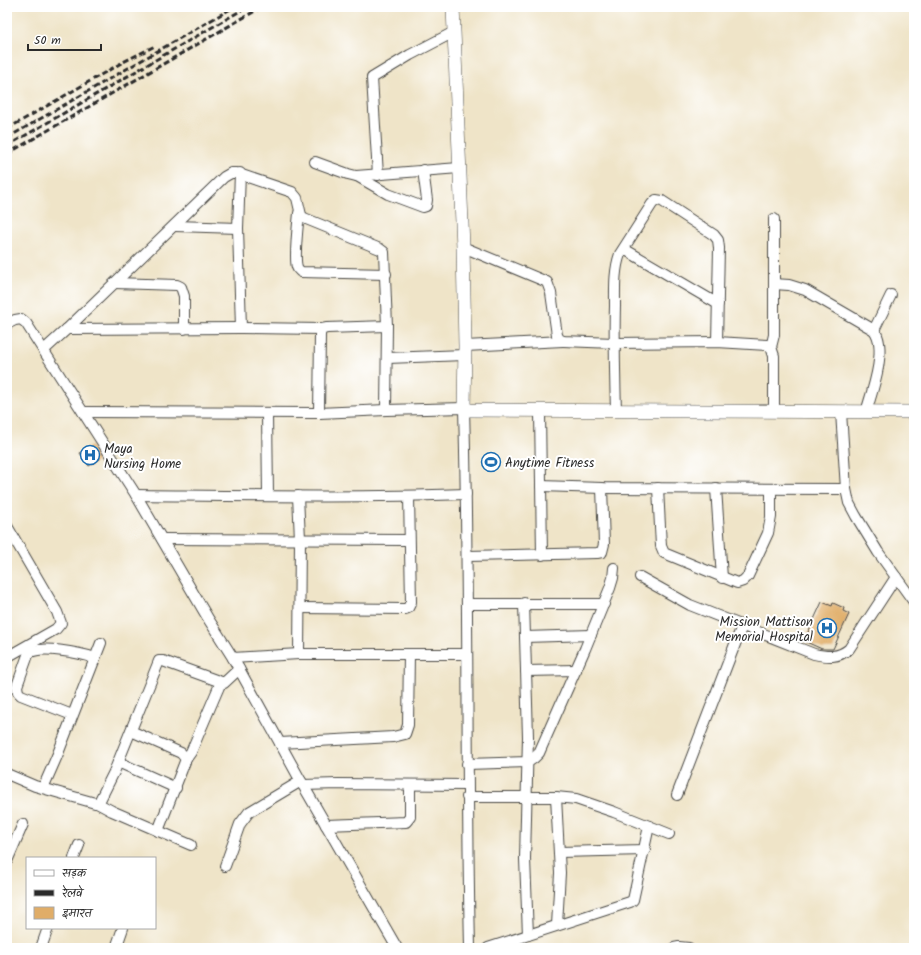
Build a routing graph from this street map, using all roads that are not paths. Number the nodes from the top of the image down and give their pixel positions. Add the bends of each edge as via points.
1 (453, 12) edge
2 (454, 32) junction
3 (316, 162) dead end
4 (460, 168) junction
5 (423, 170) junction
6 (240, 174) junction
7 (378, 175) junction
8 (356, 176) junction
9 (299, 212) junction
10 (774, 219) dead end
11 (176, 226) junction
12 (238, 228) junction
13 (463, 248) junction
14 (624, 249) junction
15 (386, 274) junction
16 (115, 282) junction
17 (774, 284) junction
18 (891, 295) dead end
19 (718, 304) junction
20 (7, 324) edge
21 (387, 326) junction
22 (241, 328) junction
23 (184, 329) junction
24 (322, 329) junction
25 (67, 330) junction
26 (874, 330) junction
27 (563, 341) junction
28 (717, 342) junction
29 (614, 343) junction
30 (771, 347) junction
31 (44, 350) junction
32 (464, 350) junction
33 (388, 358) junction
34 (464, 408) junction
35 (386, 410) junction
36 (616, 411) junction
37 (774, 411) junction
38 (83, 412) junction
39 (540, 412) junction
40 (841, 412) junction
41 (866, 412) junction
42 (914, 412) edge
43 (268, 413) junction
44 (319, 413) junction
45 (540, 486) junction
46 (602, 488) junction
47 (658, 488) junction
48 (716, 488) junction
49 (771, 489) junction
50 (846, 489) junction
51 (466, 494) junction
52 (136, 495) junction
53 (268, 496) junction
54 (298, 496) junction
55 (409, 496) junction
56 (7, 526) edge
57 (162, 539) junction
58 (300, 539) junction
59 (410, 540) junction
60 (542, 554) junction
61 (467, 556) junction
62 (614, 568) dead end
63 (640, 577) dead end
64 (896, 577) junction
65 (722, 578) junction
66 (914, 602) edge
67 (524, 603) junction
68 (467, 604) junction
69 (604, 604) junction
70 (300, 608) junction
71 (742, 626) junction
72 (591, 635) junction
73 (525, 637) junction
74 (101, 643) dead end
75 (299, 654) junction
76 (409, 654) junction
77 (467, 654) junction
78 (7, 656) edge
79 (95, 658) junction
80 (233, 658) junction
81 (239, 669) junction
82 (576, 670) junction
83 (526, 671) junction
84 (221, 682) junction
85 (72, 714) junction
86 (131, 732) junction
87 (280, 743) junction
88 (186, 758) junction
89 (118, 762) junction
90 (528, 762) junction
91 (467, 764) junction
92 (7, 774) edge
93 (302, 783) junction
94 (410, 784) junction
95 (467, 785) junction
96 (43, 788) junction
97 (176, 788) junction
98 (677, 795) dead end
99 (467, 797) junction
100 (527, 797) junction
101 (556, 797) junction
102 (97, 803) junction
103 (23, 824) dead end
104 (326, 825) junction
105 (650, 826) junction
106 (158, 831) junction
107 (670, 834) dead end
108 (79, 845) dead end
109 (191, 845) dead end
110 (644, 850) junction
111 (559, 852) junction
112 (74, 857) edge
113 (7, 861) edge
114 (225, 866) dead end
115 (558, 925) junction
116 (48, 929) edge
117 (123, 929) edge
118 (528, 935) junction
119 (41, 948) edge
120 (116, 948) edge
121 (397, 948) edge
122 (470, 948) edge
123 (488, 948) edge
124 (677, 948) edge
125 (689, 948) edge

1 - 2 street
2 - 4 street
2 - 7 street via 372,78
3 - 8 street
4 - 5 street
4 - 13 street
5 - 7 street
5 - 8 street via 427,200 426,206 423,207 388,194
6 - 9 street via 292,192 297,198
6 - 11 street via 231,173 224,177
6 - 12 street
7 - 8 street
9 - 15 street via 304,218 380,249 385,256
9 - 15 street via 296,264 301,272
10 - 17 street
11 - 12 street
11 - 16 street
12 - 22 street
13 - 27 street via 547,282 557,335 559,340
13 - 32 street
14 - 19 street
14 - 19 street via 652,204 656,200 662,201 718,240
14 - 29 street via 617,262 615,277
15 - 21 street
16 - 23 street via 181,287 184,296
16 - 25 street
17 - 26 street via 805,290
17 - 30 street via 774,335
18 - 26 street
19 - 28 street
20 - 31 street via 21,319
21 - 24 street
21 - 33 street
22 - 23 street
22 - 24 street
23 - 25 street
24 - 44 street
25 - 31 street
26 - 41 street via 879,338 880,352
27 - 29 street
27 - 32 street
28 - 29 street
28 - 30 street
29 - 36 street
30 - 37 street via 774,356
31 - 38 street
32 - 33 street
32 - 34 street
33 - 35 street
34 - 35 street
34 - 39 street
34 - 51 street
35 - 44 street
36 - 37 street
36 - 39 street
37 - 40 street
38 - 43 street
38 - 52 street
39 - 45 street
40 - 41 street
40 - 50 street
41 - 42 street
43 - 44 street
43 - 53 street
45 - 46 street
45 - 60 street
46 - 47 street
46 - 60 street via 602,552
47 - 48 street
47 - 65 street via 661,546 664,553
48 - 49 street
48 - 65 street
49 - 50 street
49 - 65 street via 768,532 748,576 736,583
50 - 64 street via 849,503 856,516
51 - 55 street
51 - 61 street
52 - 53 street
52 - 57 street
53 - 54 street
54 - 55 street
54 - 58 street
55 - 59 street
56 - 78 street via 61,623 56,629
57 - 58 street
57 - 80 street
58 - 59 street
58 - 70 street
59 - 70 street via 411,602 408,608
60 - 61 street
61 - 68 street
62 - 69 street
63 - 71 street via 684,603
64 - 66 street
64 - 71 street via 849,649 843,654 828,657 814,654
67 - 68 street
67 - 69 street
67 - 73 street
68 - 77 street
69 - 72 street
70 - 75 street
71 - 98 street
72 - 73 street
72 - 82 street
73 - 83 street
74 - 79 street
75 - 76 street
75 - 80 street
76 - 77 street
76 - 87 street via 408,725 405,734 393,737
77 - 91 street
79 - 85 street
79 - 85 street via 52,650 34,650 28,655 17,686 18,692
80 - 81 street
81 - 84 street via 226,683
81 - 87 street
82 - 83 street
82 - 90 street via 539,753
83 - 90 street
84 - 86 street via 159,661
84 - 88 street via 191,752
85 - 96 street
86 - 88 street
86 - 89 street
87 - 93 street
88 - 97 street
89 - 97 street
89 - 102 street via 102,799
90 - 91 street
90 - 100 street
91 - 95 street
92 - 96 street
93 - 94 street
93 - 104 street
93 - 114 street via 249,812 240,824
94 - 95 street
94 - 104 street via 410,817 406,822
95 - 99 street
96 - 102 street
97 - 106 street
99 - 100 street
99 - 122 street
100 - 101 street
100 - 118 street
101 - 105 street via 581,801
101 - 111 street
102 - 106 street
103 - 113 street
104 - 121 street
105 - 107 street
105 - 110 street
106 - 109 street
108 - 112 street
110 - 111 street
110 - 115 street via 633,900
111 - 115 street
115 - 118 street
116 - 119 street
117 - 120 street
118 - 123 street
124 - 125 street

